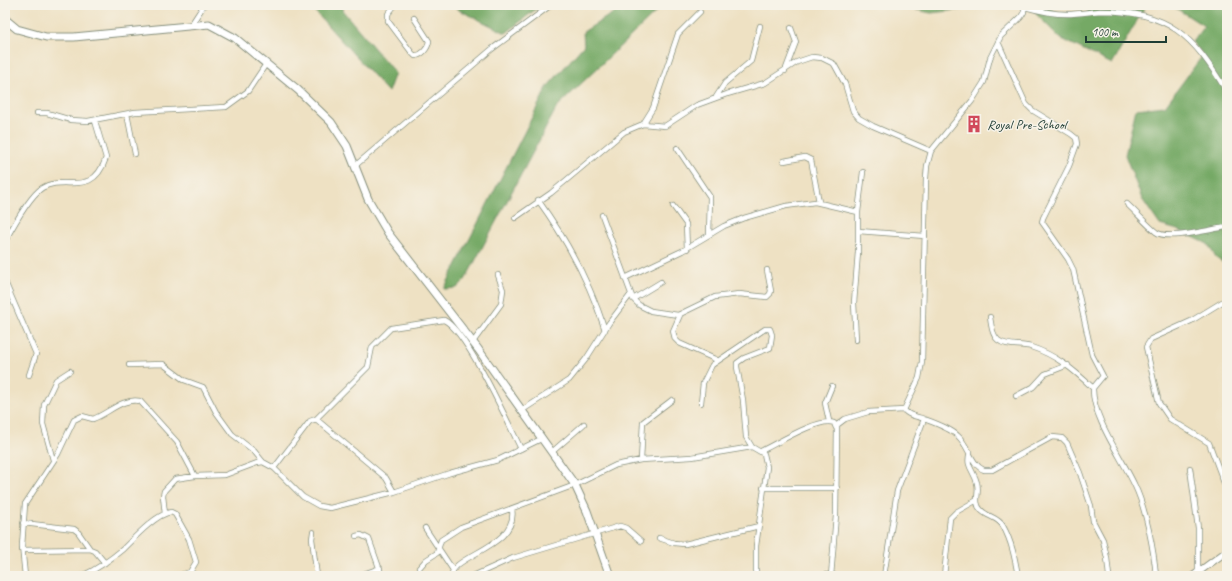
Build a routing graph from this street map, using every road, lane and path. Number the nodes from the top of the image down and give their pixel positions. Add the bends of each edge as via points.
1 (204, 5) edge
2 (395, 5) edge
3 (552, 5) edge
4 (1024, 6) edge
5 (700, 12) dead end
6 (414, 18) dead end
7 (5, 19) edge
8 (190, 26) junction
9 (760, 26) dead end
10 (791, 28) dead end
11 (998, 42) junction
12 (266, 64) junction
13 (785, 71) junction
14 (1227, 92) edge
15 (716, 97) junction
16 (37, 113) dead end
17 (127, 114) junction
18 (95, 120) junction
19 (643, 124) junction
20 (677, 148) dead end
21 (932, 151) junction
22 (135, 154) dead end
23 (784, 161) dead end
24 (356, 165) junction
25 (864, 172) dead end
26 (538, 200) junction
27 (819, 202) junction
28 (1127, 204) dead end
29 (673, 206) dead end
30 (858, 212) junction
31 (602, 215) dead end
32 (515, 218) dead end
33 (1227, 227) edge
34 (858, 230) junction
35 (709, 235) junction
36 (925, 236) junction
37 (5, 241) edge
38 (687, 249) junction
39 (767, 270) dead end
40 (498, 275) dead end
41 (625, 278) junction
42 (5, 282) edge
43 (661, 282) dead end
44 (632, 297) junction
45 (1227, 299) edge
46 (680, 315) junction
47 (990, 317) dead end
48 (605, 330) junction
49 (856, 340) dead end
50 (473, 342) junction
51 (717, 360) junction
52 (129, 365) dead end
53 (1068, 365) junction
54 (70, 371) dead end
55 (29, 375) dead end
56 (832, 386) dead end
57 (1093, 388) junction
58 (1016, 396) dead end
59 (672, 400) dead end
60 (701, 403) dead end
61 (904, 410) junction
62 (521, 411) junction
63 (924, 418) junction
64 (316, 419) junction
65 (829, 421) junction
66 (584, 424) dead end
67 (836, 428) junction
68 (541, 438) junction
69 (752, 447) junction
70 (520, 449) junction
71 (761, 451) junction
72 (552, 452) junction
73 (970, 452) junction
74 (53, 460) junction
75 (641, 460) junction
76 (263, 462) junction
77 (274, 468) junction
78 (1190, 468) dead end
79 (195, 476) junction
80 (575, 485) junction
81 (763, 488) junction
82 (837, 488) junction
83 (1227, 491) edge
84 (394, 492) junction
85 (976, 500) junction
86 (512, 509) junction
87 (165, 514) junction
88 (23, 523) junction
89 (759, 526) junction
90 (425, 528) dead end
91 (313, 532) dead end
92 (595, 534) junction
93 (356, 536) dead end
94 (660, 538) dead end
95 (641, 541) dead end
96 (439, 548) junction
97 (90, 549) junction
98 (22, 550) junction
99 (1227, 551) edge
100 (105, 563) junction
101 (380, 568) junction
102 (419, 568) dead end
103 (453, 570) junction
104 (190, 572) junction
105 (1196, 575) edge
106 (25, 576) edge
107 (82, 576) edge
108 (178, 576) edge
109 (197, 576) edge
110 (271, 576) edge
111 (278, 576) edge
112 (317, 576) edge
113 (358, 576) edge
114 (382, 576) edge
115 (452, 576) edge
116 (473, 576) edge
117 (610, 576) edge
118 (756, 576) edge
119 (823, 576) edge
120 (832, 576) edge
121 (884, 576) edge
122 (944, 576) edge
123 (1018, 576) edge
124 (1109, 576) edge
125 (1156, 576) edge

1 - 8 street
2 - 6 street via 388,14 388,21 412,53 419,56 427,49 429,41
3 - 24 street via 492,49
4 - 11 street via 1021,17 1005,31
4 - 14 street via 1056,14 1100,11 1128,13 1165,22 1180,31 1202,53
5 - 19 street via 678,34 653,108
7 - 8 main road via 17,29 46,36 74,37
8 - 12 main road via 215,26 235,38
9 - 15 street via 751,61 725,84
10 - 13 street via 796,42
11 - 21 street via 990,58 984,82
11 - 57 street via 1026,104 1076,138 1078,144 1042,222 1073,269 1092,355 1103,376
12 - 17 street via 248,91 226,107
12 - 24 main road via 325,115 344,140
13 - 15 street via 765,84
13 - 21 street via 797,62 812,57 828,60 838,70 850,106 859,118
15 - 19 street via 697,105 665,126
16 - 18 street via 47,113 71,120
17 - 18 street
17 - 22 street
18 - 37 street via 106,158 94,176 84,182 42,188 14,224
19 - 26 street via 624,132 551,193
20 - 35 street via 710,197
21 - 36 street via 926,166
23 - 27 street via 805,157 811,160
24 - 50 main road via 368,199 388,233
25 - 30 street
26 - 32 street
26 - 48 street via 561,232 596,302
27 - 30 street
27 - 35 street via 786,206 744,218
28 - 33 street via 1164,236
29 - 38 street via 686,224
30 - 34 street
31 - 41 street
34 - 36 street
34 - 49 street via 854,303
35 - 38 street
36 - 61 street via 922,362 919,378
38 - 41 street
39 - 46 street via 771,290 767,297 739,294 715,298
40 - 50 street via 503,290 501,304
41 - 44 street
42 - 55 street via 36,354
43 - 44 street
44 - 46 street via 639,305 651,311
44 - 48 street
45 - 83 street via 1191,321 1151,340 1146,347 1163,410 1183,428 1209,443
46 - 51 street via 673,331 674,339
47 - 53 street via 994,336 998,340 1032,347
48 - 62 street via 586,360 569,380
50 - 62 main road
51 - 60 street via 709,368 703,383
51 - 69 street via 764,329 770,329 770,348 737,363 746,437
52 - 76 street via 163,364 184,380 203,387 216,412 232,434
53 - 57 street
53 - 58 street via 1045,374 1033,387
54 - 74 street via 56,380 44,405 42,424
56 - 65 street via 825,406
57 - 125 street via 1105,429 1136,488 1152,546
59 - 75 street via 643,422
61 - 63 street via 910,415
61 - 67 street via 868,412 840,421
62 - 68 main road
63 - 73 street via 954,432
63 - 121 street via 897,491
64 - 70 street via 368,367 372,347 391,328 444,320 470,350
64 - 77 street via 310,421
64 - 84 street via 386,478
65 - 67 street via 834,423
65 - 71 street via 786,437
66 - 72 street
67 - 82 street
68 - 70 street
68 - 72 main road
69 - 71 street
69 - 75 street via 692,457
70 - 84 street via 498,460
71 - 81 street via 767,467
72 - 80 main road
73 - 85 street via 968,461 978,485
73 - 124 street via 974,463 988,471 1048,439 1055,436 1062,438 1067,443 1080,473 1094,521 1103,540
74 - 79 street via 74,420 82,416 93,420 119,405 137,401 142,403 177,442
74 - 88 street via 25,504
75 - 80 street via 607,468
76 - 77 street
76 - 79 street via 226,476
77 - 84 street via 299,494 319,506 330,508
78 - 105 street via 1198,528
79 - 87 street via 175,479 164,491 162,496
80 - 86 street
80 - 92 main road
81 - 82 street
81 - 89 street
82 - 120 street
85 - 122 street via 950,518
85 - 123 street via 982,511 1002,525 1013,549
86 - 96 street via 461,528 441,540
86 - 103 street via 512,521 506,531 483,551 460,562
87 - 100 street via 135,535
87 - 104 street via 175,514 189,539 196,562
88 - 97 street via 74,529
88 - 98 street
89 - 94 street via 685,544
89 - 118 street
90 - 96 street
91 - 112 street
92 - 95 street via 624,526
92 - 116 street via 513,558
92 - 117 main road
93 - 101 street via 361,535 369,540
96 - 102 street via 437,554 426,560
96 - 103 street
97 - 98 street
97 - 100 street
98 - 106 street
99 - 105 street
100 - 107 street
101 - 113 street
101 - 114 street
103 - 115 street
104 - 108 street
104 - 109 street
110 - 111 street
119 - 120 street

